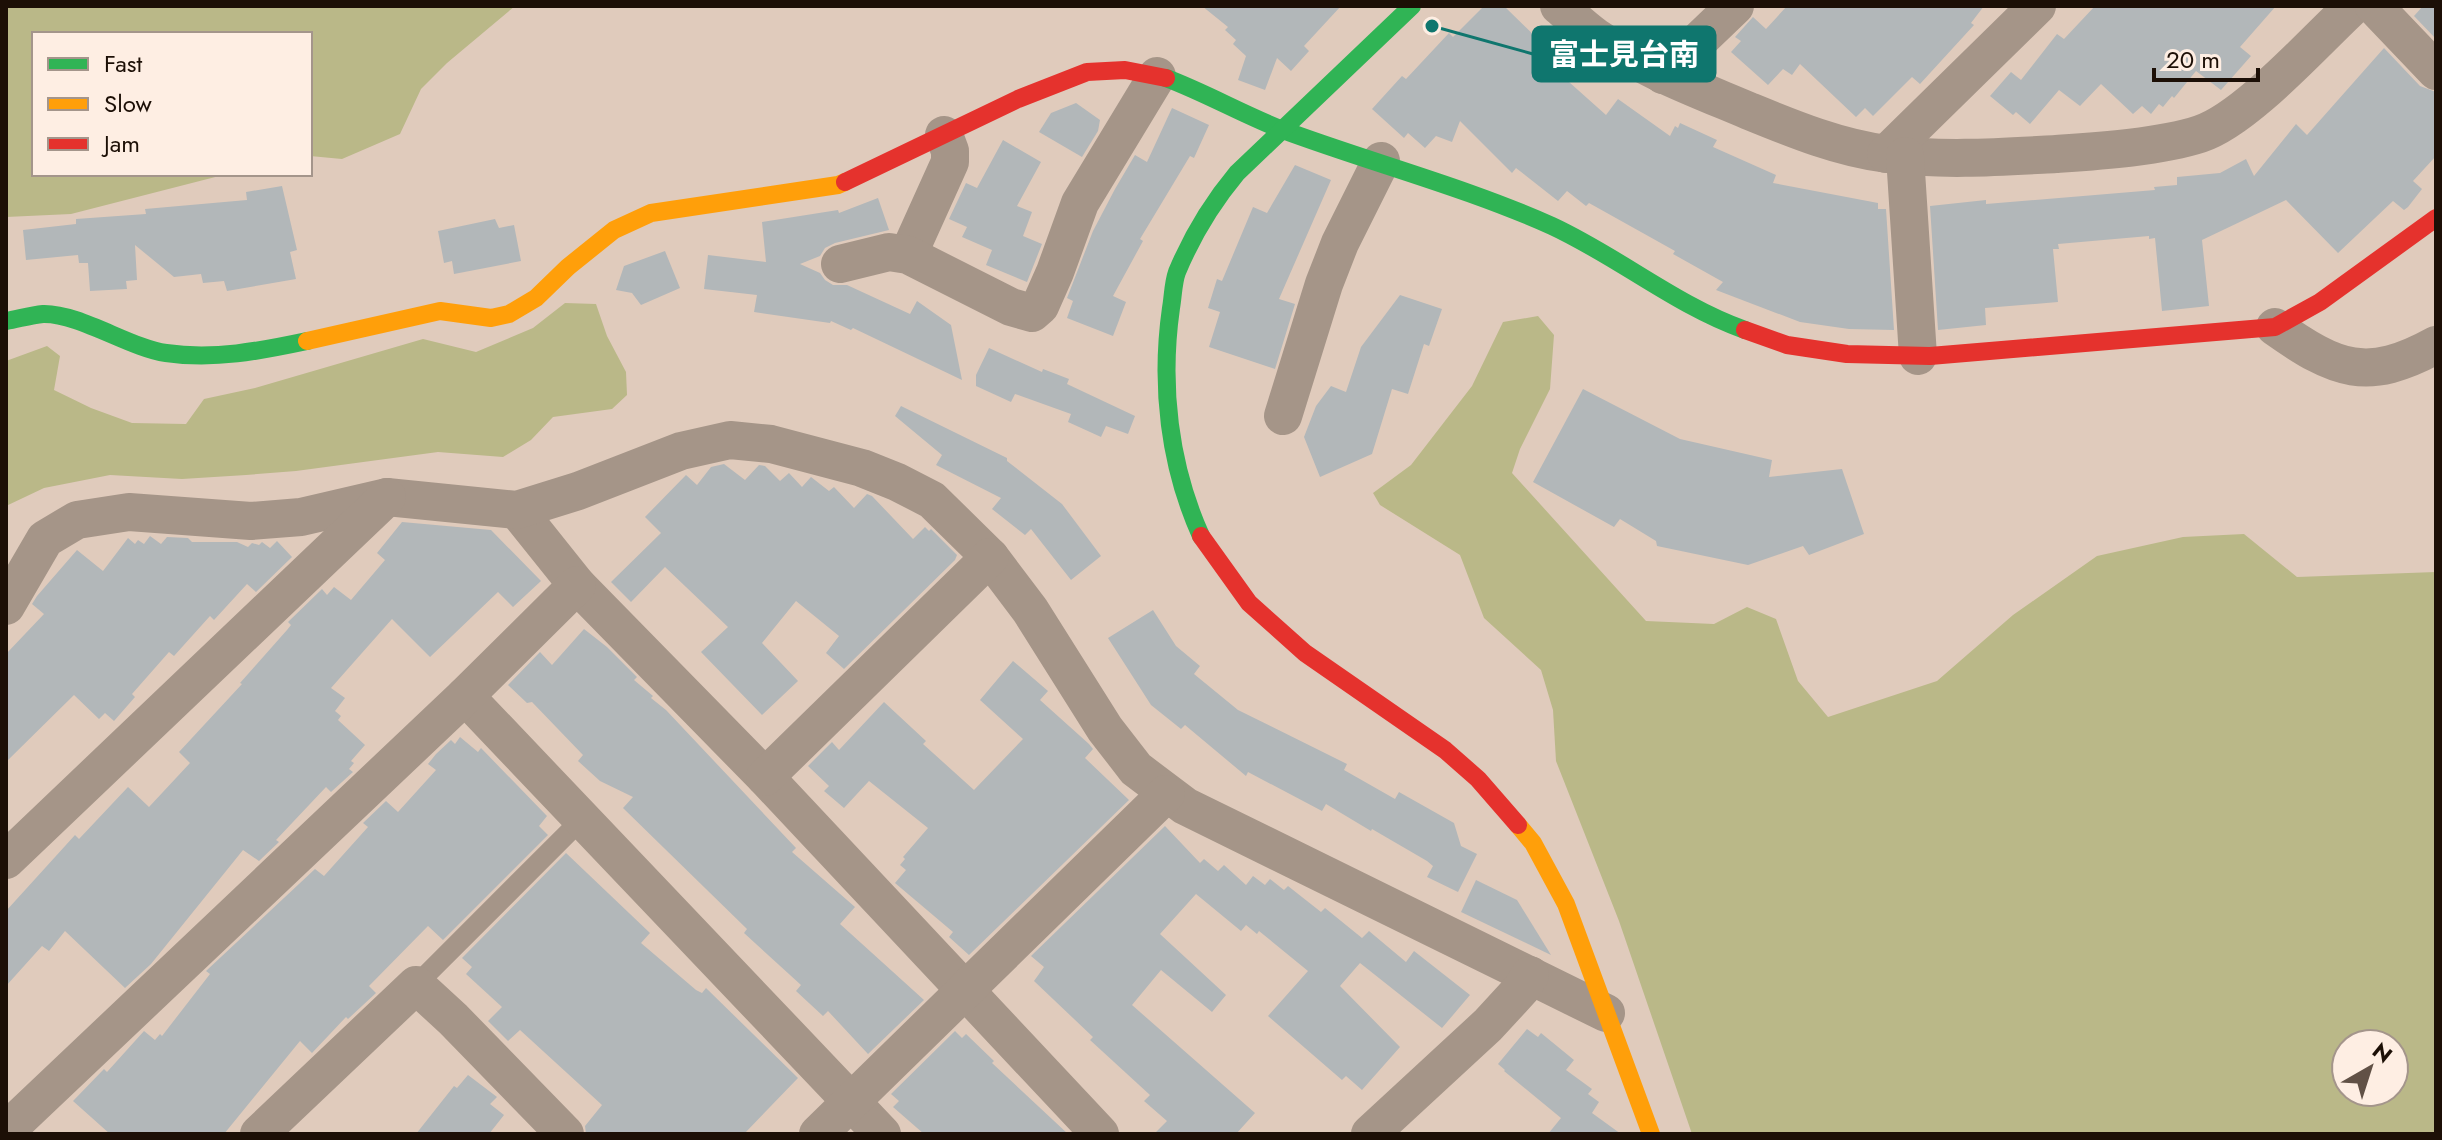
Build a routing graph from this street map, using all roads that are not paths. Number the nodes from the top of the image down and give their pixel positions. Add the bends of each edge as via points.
1 (1412, 6) edge
2 (1559, 6) edge
3 (1735, 6) edge
4 (2037, 6) edge
5 (2353, 6) edge
6 (2374, 6) edge
7 (2436, 71) edge
8 (1663, 75) junction
9 (1157, 76) junction
10 (1281, 129) junction
11 (944, 135) junction
12 (1896, 155) junction
13 (1381, 161) junction
14 (2436, 218) edge
15 (908, 255) junction
16 (840, 264) dead end
17 (6, 321) edge
18 (2275, 327) junction
19 (2436, 345) edge
20 (1918, 356) junction
21 (1283, 416) dead end
22 (387, 497) junction
23 (517, 510) junction
24 (990, 557) junction
25 (577, 585) junction
26 (6, 606) edge
27 (465, 696) junction
28 (765, 777) junction
29 (1166, 794) junction
30 (582, 819) junction
31 (6, 860) edge
32 (1530, 975) junction
33 (416, 985) junction
34 (963, 990) junction
35 (1606, 1013) junction
36 (851, 1101) junction
37 (547, 1128) edge
38 (6, 1131) edge
39 (259, 1134) edge
40 (818, 1134) edge
41 (882, 1134) edge
42 (1100, 1134) edge
43 (1370, 1134) edge
44 (1651, 1134) edge

1 - 10 street
2 - 8 street via 1596,37
3 - 8 street
4 - 12 street
5 - 12 street via 2250,103 2201,134 2076,152 1953,159
6 - 7 street
8 - 12 street via 1794,129 1850,148
9 - 10 street
9 - 11 street via 1125,70 1087,72
9 - 15 street via 1080,203 1055,272 1032,313
10 - 13 street
10 - 35 street via 1213,202 1176,275 1165,378 1185,500 1204,542 1249,603 1305,653 1445,750 1478,779 1533,843 1566,904
11 - 15 street via 950,162
11 - 17 street via 838,185 651,213 614,230 536,298 491,318 440,311 219,356 163,353 45,314
12 - 20 street
13 - 20 street via 1552,226 1685,304 1737,327 1817,350
13 - 21 street via 1324,284
14 - 18 street via 2320,302
15 - 16 street via 889,252
18 - 19 street via 2327,361 2356,367 2406,362
18 - 20 street
22 - 23 street
22 - 26 street via 301,517 251,521 129,512 77,520 45,539
22 - 31 street
23 - 24 street via 681,451 730,440 771,444 862,468 932,500
23 - 25 street
24 - 28 street
24 - 29 street via 1105,729 1136,769
25 - 27 street
25 - 28 street
27 - 30 street
27 - 38 street
28 - 34 street
29 - 32 street
29 - 34 street
30 - 33 lane
30 - 36 street
32 - 35 street
32 - 43 street via 1488,1025
33 - 37 street via 453,1019
33 - 39 street
34 - 36 street
34 - 42 street
35 - 44 street
36 - 40 street
36 - 41 street

